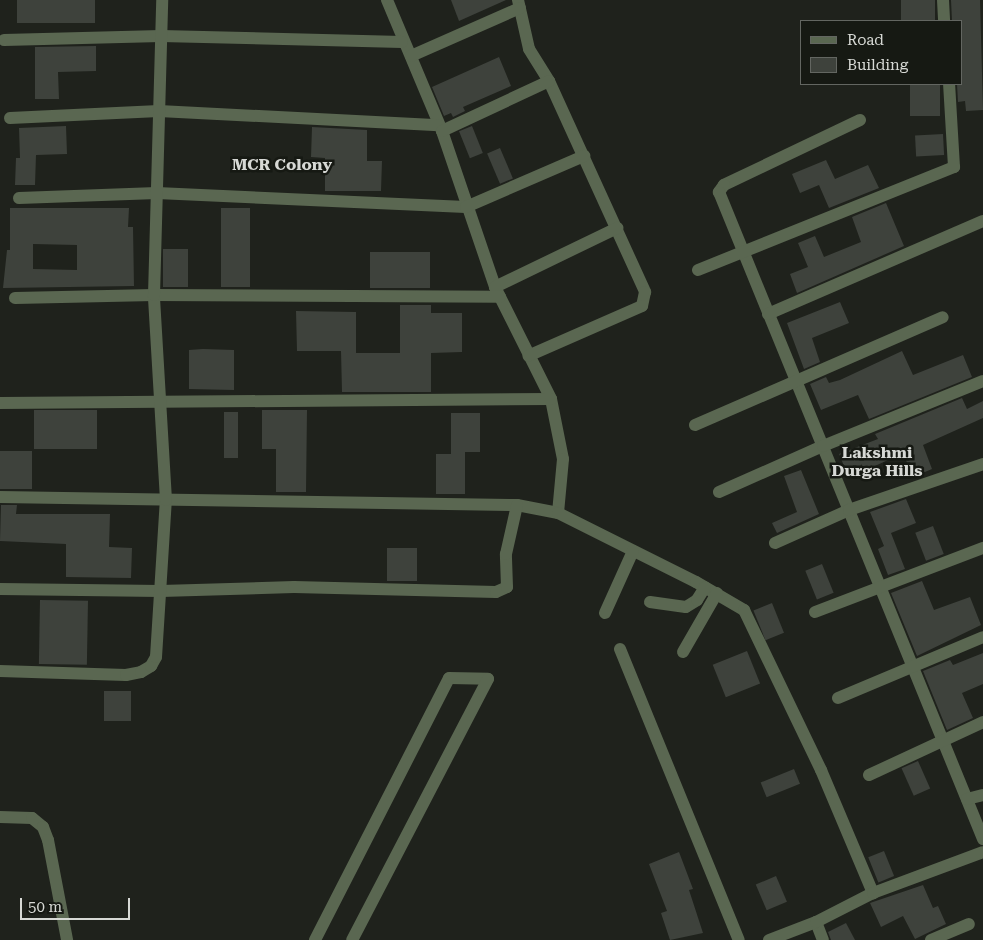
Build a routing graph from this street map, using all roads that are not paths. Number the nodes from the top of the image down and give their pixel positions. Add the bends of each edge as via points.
1 (162, 0) edge
2 (387, 0) edge
3 (943, 0) edge
4 (519, 4) edge
5 (944, 20) edge
6 (161, 36) junction
7 (4, 40) dead end
8 (402, 42) junction
9 (411, 56) junction
10 (549, 81) junction
11 (949, 85) edge
12 (159, 111) junction
13 (10, 118) dead end
14 (860, 120) dead end
15 (441, 128) junction
16 (584, 156) junction
17 (157, 193) junction
18 (19, 198) dead end
19 (466, 207) junction
20 (983, 221) edge
21 (617, 228) junction
22 (742, 251) junction
23 (698, 270) dead end
24 (498, 292) junction
25 (154, 295) junction
26 (15, 298) dead end
27 (768, 314) junction
28 (943, 318) dead end
29 (528, 356) junction
30 (796, 380) junction
31 (983, 381) edge
32 (551, 399) junction
33 (159, 401) junction
34 (0, 403) edge
35 (695, 425) dead end
36 (823, 446) junction
37 (983, 464) edge
38 (719, 492) dead end
39 (0, 497) edge
40 (166, 500) junction
41 (517, 504) junction
42 (849, 510) junction
43 (558, 512) junction
44 (775, 543) dead end
45 (983, 548) edge
46 (633, 551) junction
47 (705, 587) junction
48 (881, 587) junction
49 (0, 589) edge
50 (161, 591) junction
51 (717, 593) junction
52 (650, 602) dead end
53 (815, 612) dead end
54 (605, 613) dead end
55 (983, 637) edge
56 (620, 649) dead end
57 (682, 652) dead end
58 (913, 667) junction
59 (0, 671) edge
60 (838, 698) dead end
61 (983, 722) edge
62 (941, 740) junction
63 (869, 775) dead end
64 (983, 795) edge
65 (967, 800) junction
66 (0, 816) edge
67 (983, 839) edge
68 (983, 852) edge
69 (873, 893) junction
70 (816, 922) junction
71 (969, 924) dead end
72 (67, 940) edge
73 (315, 940) edge
74 (352, 940) edge
75 (739, 940) edge
76 (769, 940) edge
77 (824, 940) edge
78 (931, 940) edge

1 - 6 street
2 - 8 street
3 - 5 street
4 - 9 street
4 - 10 street via 529,49
6 - 7 street
6 - 8 street
6 - 12 street
8 - 9 street
9 - 15 street
10 - 15 street
10 - 16 street
11 - 22 street via 954,167
12 - 13 street
12 - 15 street
12 - 17 street
14 - 22 street via 724,185 719,192
15 - 19 street
16 - 19 street
16 - 21 street
17 - 18 street
17 - 19 street
17 - 25 street
19 - 24 street
20 - 27 street
21 - 24 street
21 - 29 street via 642,281 645,292 643,305
22 - 23 street
22 - 27 street
24 - 25 street
24 - 29 street
25 - 26 street
25 - 33 street
27 - 30 street
28 - 30 street
29 - 32 street
30 - 35 street
30 - 36 street
31 - 36 street
32 - 33 street
32 - 43 street via 563,458
33 - 34 street
33 - 40 street
36 - 38 street
36 - 42 street
37 - 42 street
39 - 40 street
40 - 41 street
40 - 50 street
41 - 43 street
41 - 50 street via 506,554 507,587 496,592 294,587
42 - 44 street
42 - 48 street
43 - 46 street
45 - 48 street
46 - 47 street
46 - 54 street
47 - 51 street
47 - 52 street via 697,600 686,606
48 - 53 street
48 - 58 street
49 - 50 street
50 - 59 street via 156,656 151,666 141,672 126,675
51 - 57 street
51 - 69 street via 744,610 821,770
55 - 58 street
56 - 75 street
58 - 60 street
58 - 62 street
61 - 62 street
62 - 63 street
62 - 65 street
64 - 65 street
65 - 67 street
66 - 72 street via 32,818 43,827
68 - 69 street
69 - 70 street
70 - 76 street
70 - 77 street
71 - 78 street
73 - 74 street via 449,678 488,679

